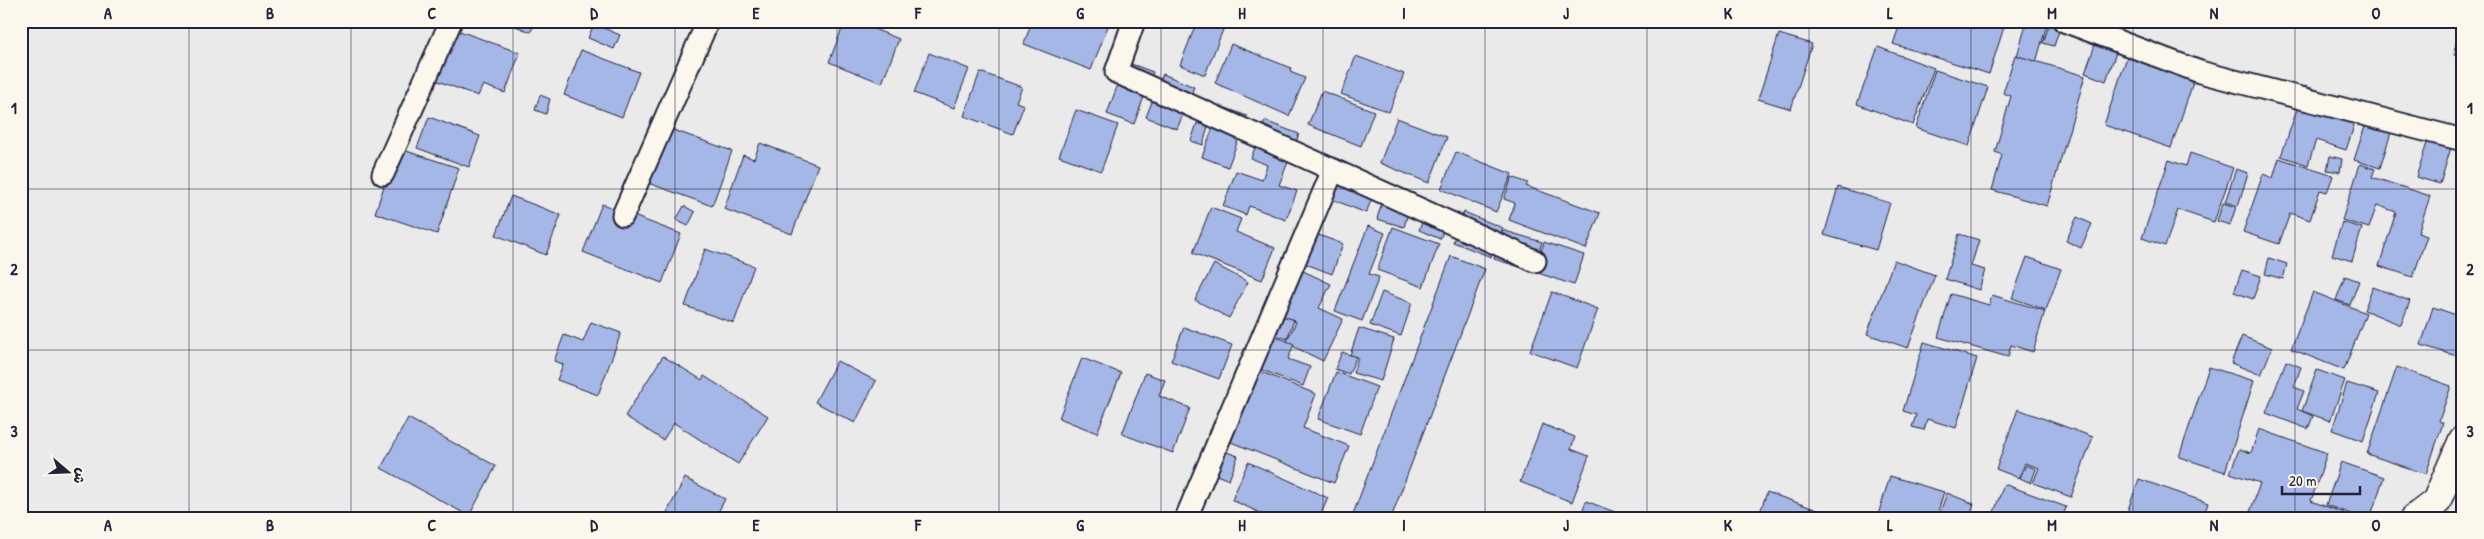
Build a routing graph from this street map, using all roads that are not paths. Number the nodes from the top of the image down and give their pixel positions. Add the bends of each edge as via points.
1 (451, 21) edge
2 (708, 21) edge
3 (1134, 21) edge
4 (2064, 21) edge
5 (2463, 140) edge
6 (1333, 170) junction
7 (383, 174) dead end
8 (623, 215) dead end
9 (1535, 261) dead end
10 (2463, 440) edge
11 (1186, 518) edge
12 (2415, 518) edge

1 - 7 street
2 - 8 street
3 - 6 street via 1116,72
4 - 5 street via 2200,72
6 - 9 street
6 - 11 street
10 - 12 street via 2436,502

